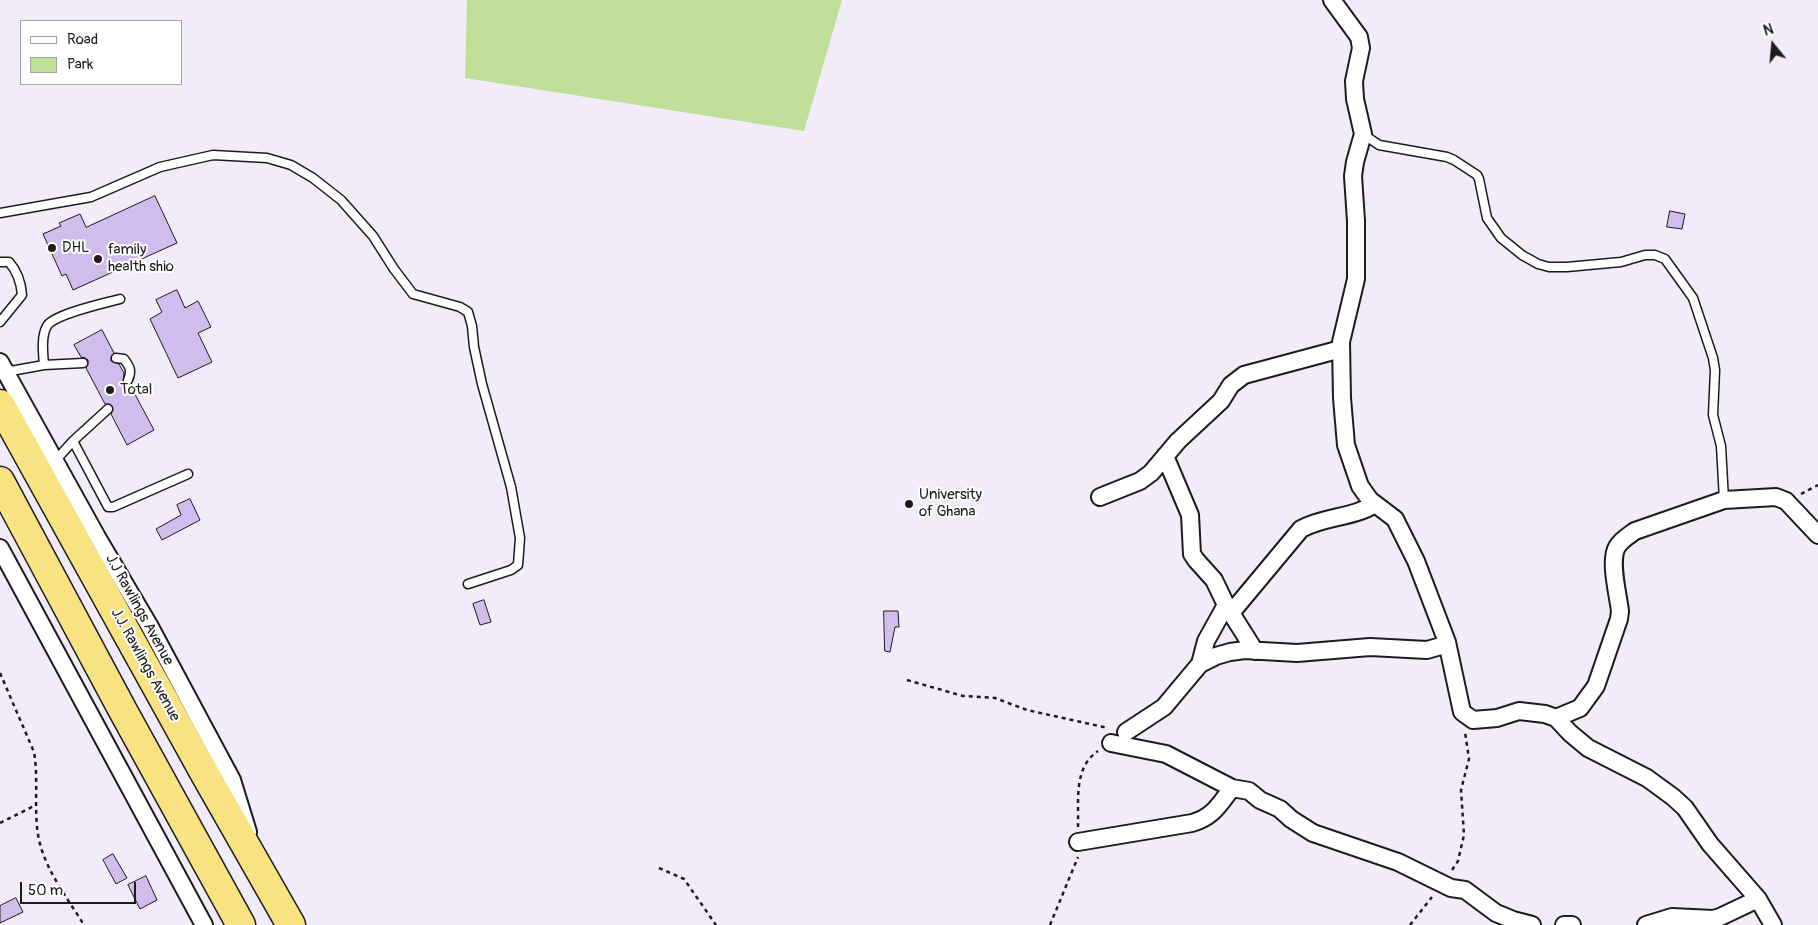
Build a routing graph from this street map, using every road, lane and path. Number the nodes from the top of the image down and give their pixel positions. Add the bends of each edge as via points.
1 (1332, 0) edge
2 (1363, 134) junction
3 (0, 212) edge
4 (0, 262) edge
5 (120, 299) dead end
6 (0, 322) edge
7 (1342, 349) junction
8 (116, 358) dead end
9 (84, 363) dead end
10 (44, 365) junction
11 (2, 367) edge
12 (128, 380) dead end
13 (0, 404) edge
14 (108, 409) dead end
15 (73, 441) junction
16 (1165, 456) junction
17 (55, 461) junction
18 (188, 474) dead end
19 (0, 481) edge
20 (1100, 497) dead end
21 (1724, 500) junction
22 (1375, 504) junction
23 (1818, 535) edge
24 (0, 548) edge
25 (468, 584) dead end
26 (1228, 609) junction
27 (1447, 642) junction
28 (1255, 651) junction
29 (1200, 664) junction
30 (0, 673) edge
31 (907, 680) dead end
32 (1556, 718) junction
33 (1465, 731) dead end
34 (1126, 732) joint
35 (1111, 743) joint
36 (1232, 788) junction
37 (36, 805) junction
38 (0, 823) edge
39 (1078, 842) junction
40 (259, 867) junction
41 (659, 868) dead end
42 (1448, 876) dead end
43 (1437, 890) dead end
44 (1758, 899) junction
45 (84, 925) edge
46 (204, 925) edge
47 (241, 925) edge
48 (292, 925) edge
49 (716, 925) edge
50 (1050, 925) edge
51 (1410, 925) edge
52 (1532, 925) edge
53 (1564, 925) edge
54 (1572, 925) edge
55 (1646, 925) edge
56 (1773, 925) edge

1 - 2 street via 1359,37 1361,48 1354,90
2 - 7 street via 1353,176 1356,279 1343,331
2 - 21 lane via 1379,144 1447,157 1477,175 1482,185 1487,218 1493,228 1522,255 1538,264 1567,267 1621,262 1645,255 1665,259 1694,298 1713,358 1713,415 1721,446
3 - 25 lane via 91,197 160,167 214,155 267,158 291,165 341,200 373,236 413,294 468,312 482,384 511,487 520,538 518,565
4 - 6 lane via 9,262 16,269 22,295
5 - 10 lane via 57,318 47,326 43,343
7 - 16 street via 1237,379 1217,405
7 - 22 street via 1346,445 1360,486
8 - 12 lane via 124,359 129,366
9 - 10 lane
10 - 11 lane
11 - 17 street, J.J Rawlings Avenue
13 - 40 highway, J.J. Rawlings Avenue
14 - 15 lane
15 - 17 lane
15 - 18 lane via 108,507
16 - 20 street via 1140,481
16 - 26 street via 1190,515 1192,554 1214,580
17 - 40 street, J.J Rawlings Avenue via 149,625 232,780
19 - 47 highway
21 - 23 street via 1776,497 1786,501
21 - 32 street via 1635,531 1616,548 1614,559 1620,618 1599,680 1580,708
22 - 26 street via 1366,510 1301,529
22 - 27 street via 1400,526
24 - 46 street
26 - 28 street
26 - 29 street via 1206,642
27 - 28 street via 1426,650 1370,647 1297,653
27 - 32 street via 1462,712 1473,720 1497,718 1519,711
28 - 29 street via 1230,652
29 - 34 street via 1164,707
30 - 37 path via 34,752
31 - 34 path via 962,696 995,698 1027,710
32 - 44 street via 1588,748 1647,778 1686,808 1710,844
33 - 42 path via 1469,760 1461,790 1464,835 1458,861
35 - 36 street via 1166,754
35 - 39 path via 1088,760 1079,779
36 - 39 street via 1212,814 1192,824
36 - 52 street via 1249,791 1313,833 1398,862 1451,888 1465,890 1496,913
37 - 38 path
37 - 45 path via 43,854
39 - 50 path via 1075,867
40 - 48 highway, J.J. Rawlings Avenue
41 - 49 path via 684,879
43 - 51 path
44 - 55 street via 1720,918 1672,917
44 - 56 street
53 - 54 street

